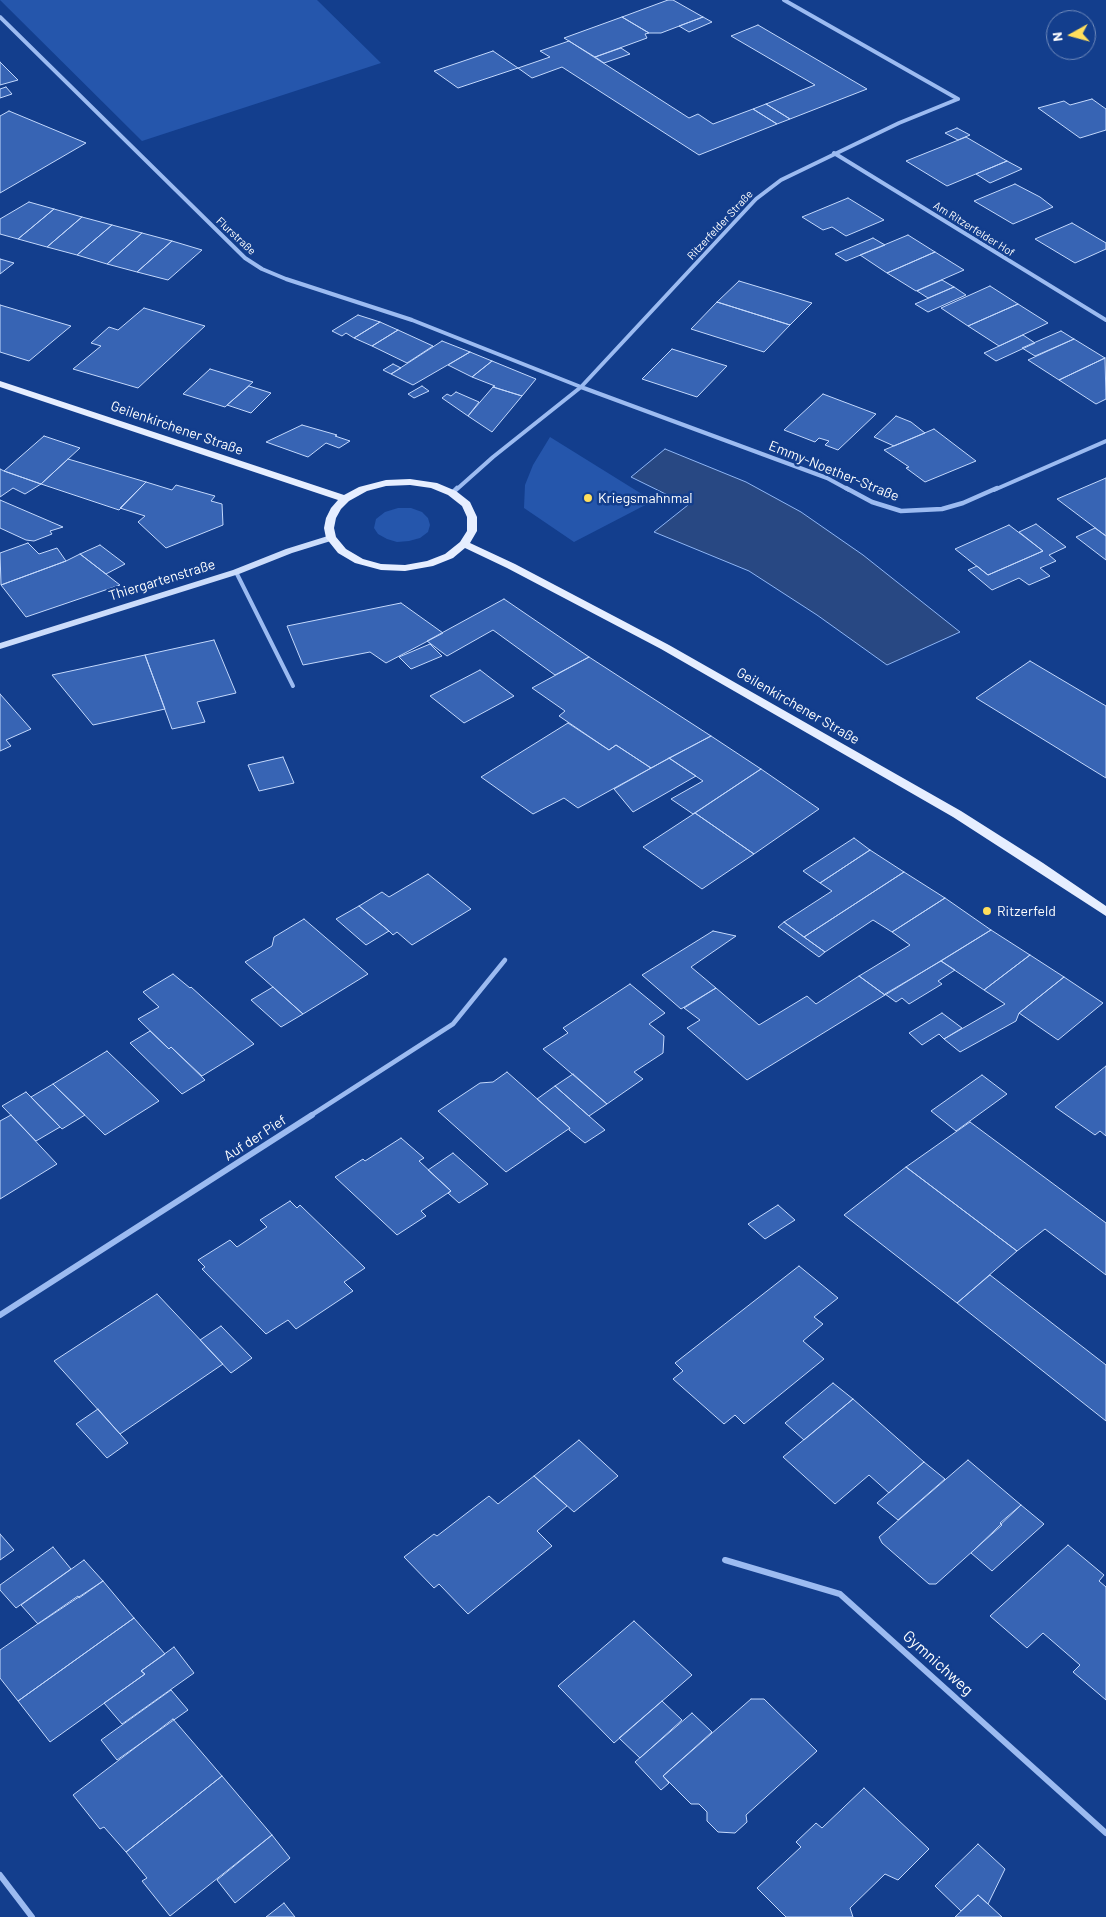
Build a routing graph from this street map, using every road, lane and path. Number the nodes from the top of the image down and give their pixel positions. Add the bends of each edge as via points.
1 (784, 0) edge
2 (0, 17) edge
3 (834, 153) junction
4 (1106, 320) edge
5 (0, 384) edge
6 (581, 387) junction
7 (1106, 441) edge
8 (452, 493) junction
9 (345, 499) junction
10 (331, 538) junction
11 (464, 544) junction
12 (236, 572) junction
13 (0, 646) edge
14 (293, 686) dead end
15 (1106, 912) edge
16 (505, 960) dead end
17 (0, 1315) edge
18 (725, 1560) dead end
19 (1106, 1833) edge
20 (0, 1875) edge
21 (32, 1917) edge

1 - 3 street, Ritzerfelder Straße via 958,99
2 - 6 street, Flurstraße via 245,258 262,269 339,298 412,320
3 - 4 street, Am Ritzerfelder Hof
3 - 6 street, Ritzerfelder Straße via 780,180 756,199
5 - 9 main road, Geilenkirchener Straße
6 - 7 street, Emmy-Noether-Straße via 827,478 872,502 901,511 942,509 963,503
6 - 8 street, Ritzerfelder Straße
8 - 9 main road via 433,485 386,483 363,489
8 - 11 main road via 466,504 472,517 472,531
9 - 10 main road via 331,518
10 - 11 main road via 342,551 359,561 381,567 429,564 449,556
10 - 12 main road, Thiergartenstraße
11 - 15 main road, Geilenkirchener Straße via 665,647 957,814
12 - 13 main road, Thiergartenstraße
12 - 14 lane
16 - 17 street, Auf der Pief via 453,1024
18 - 19 street, Gymnichweg via 840,1594
20 - 21 street

